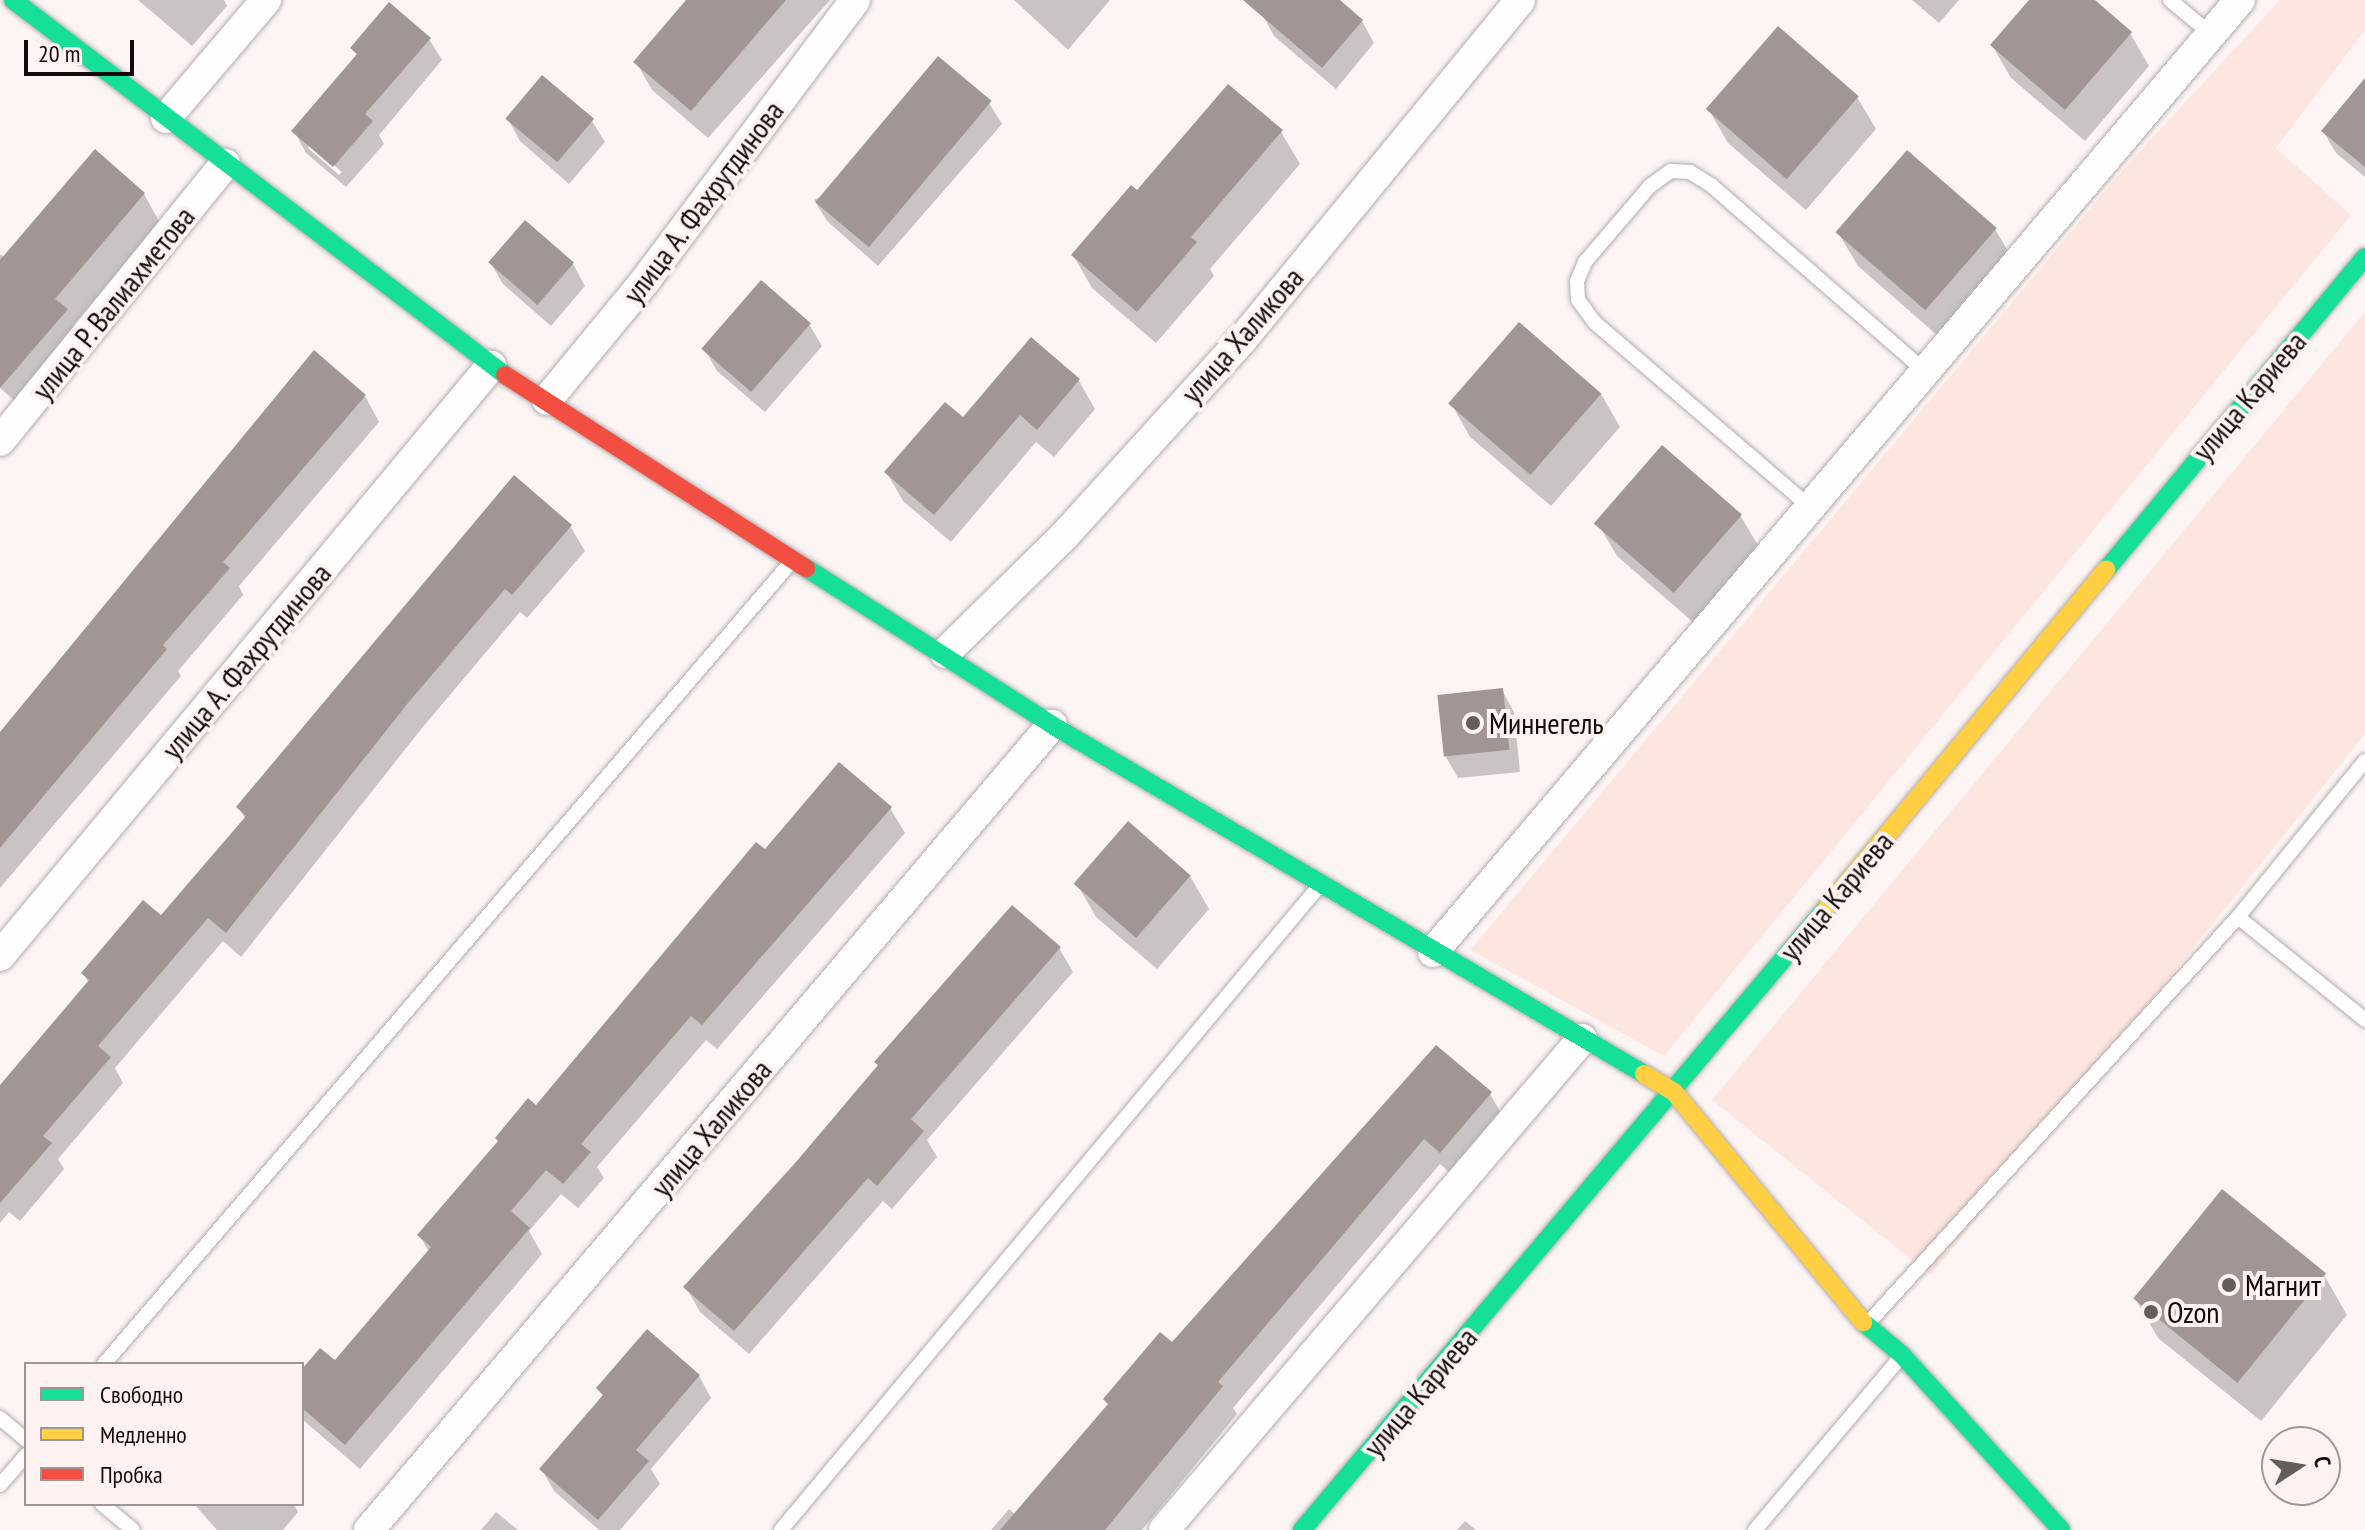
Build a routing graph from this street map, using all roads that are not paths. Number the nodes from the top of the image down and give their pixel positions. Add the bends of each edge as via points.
1 (266, 0) edge
2 (855, 0) edge
3 (1520, 0) edge
4 (2170, 0) edge
5 (2240, 0) edge
6 (10, 9) edge
7 (2211, 34) junction
8 (166, 118) junction
9 (225, 164) junction
10 (2365, 257) edge
11 (491, 366) junction
12 (1925, 371) junction
13 (547, 400) junction
14 (0, 441) edge
15 (1810, 507) junction
16 (795, 557) junction
17 (945, 653) junction
18 (1052, 725) junction
19 (2365, 761) edge
20 (1322, 883) junction
21 (2238, 917) junction
22 (1433, 952) junction
23 (0, 956) edge
24 (2365, 1020) edge
25 (1582, 1039) junction
26 (1674, 1092) junction
27 (1866, 1325) junction
28 (1902, 1355) junction
29 (106, 1362) edge
30 (0, 1418) edge
31 (24, 1438) edge
32 (24, 1457) edge
33 (0, 1485) edge
34 (104, 1506) edge
35 (133, 1530) edge
36 (369, 1530) edge
37 (781, 1530) edge
38 (1164, 1530) edge
39 (1302, 1530) edge
40 (1755, 1530) edge
41 (2061, 1530) edge

1 - 8 street
2 - 13 street, улица А. Фахрутдинова via 645,281
3 - 17 street, улица Халикова via 1242,340 1065,535
4 - 7 lane
5 - 7 street
6 - 8 street
7 - 12 street
8 - 9 street
9 - 11 street
9 - 14 street, улица Р. Валиахметова
10 - 26 street, улица Кариева
11 - 13 street
11 - 23 street, улица А. Фахрутдинова
12 - 15 street
12 - 15 lane via 1690,172 1671,171 1640,197 1585,262 1577,281 1578,300 1595,323
13 - 16 street
15 - 22 street
16 - 17 street
16 - 29 lane
17 - 18 street
18 - 20 street
18 - 36 street, улица Халикова
19 - 21 lane
20 - 22 street
20 - 37 lane
21 - 24 lane
21 - 27 lane
22 - 25 street
25 - 26 street
25 - 38 street
26 - 27 street
26 - 39 street, улица Кариева
27 - 28 street
28 - 40 lane
28 - 41 street
30 - 31 lane
32 - 33 lane
34 - 35 lane

